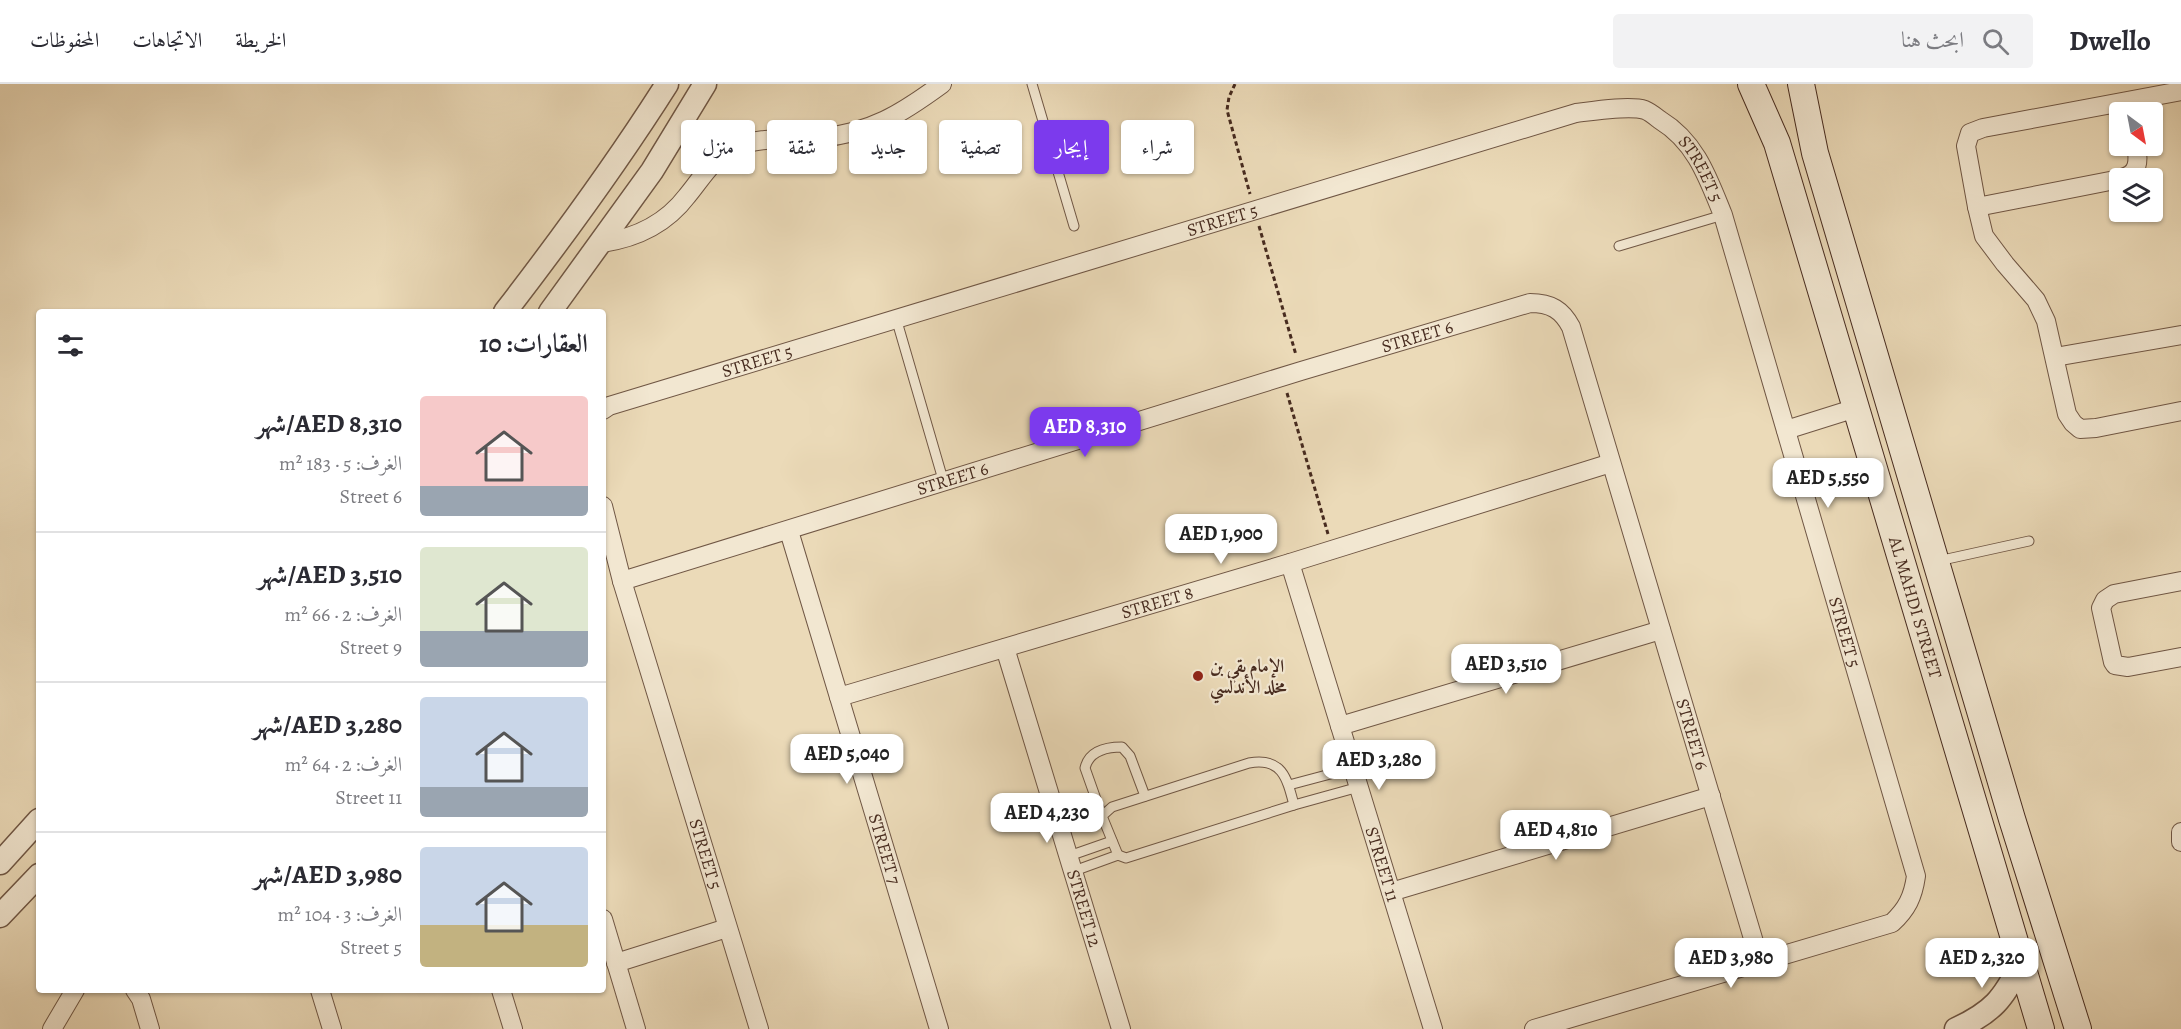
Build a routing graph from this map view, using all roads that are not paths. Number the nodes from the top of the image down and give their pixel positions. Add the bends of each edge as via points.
1 (667, 84) edge
2 (705, 84) edge
3 (942, 84) edge
4 (1032, 84) edge
5 (1751, 84) edge
6 (1801, 84) edge
7 (2181, 91) edge
8 (2145, 102) edge
9 (2109, 110) edge
10 (614, 166) junction
11 (2109, 181) edge
12 (1977, 207) junction
13 (1723, 214) junction
14 (1074, 226) dead end
15 (602, 243) junction
16 (1619, 246) dead end
17 (507, 309) edge
18 (550, 309) edge
19 (551, 309) edge
20 (896, 318) junction
21 (2181, 334) edge
22 (2055, 357) junction
23 (606, 408) edge
24 (1856, 408) junction
25 (2181, 411) edge
26 (1786, 430) junction
27 (1611, 463) junction
28 (944, 483) junction
29 (606, 519) edge
30 (789, 531) junction
31 (2029, 541) dead end
32 (1936, 562) junction
33 (1290, 563) junction
34 (622, 581) junction
35 (2181, 581) edge
36 (1661, 630) junction
37 (1005, 648) junction
38 (2181, 657) edge
39 (839, 697) junction
40 (1340, 726) junction
41 (1353, 768) junction
42 (1289, 785) junction
43 (1359, 787) junction
44 (1145, 796) junction
45 (1711, 796) junction
46 (1294, 805) junction
47 (1102, 816) junction
48 (36, 823) edge
49 (2181, 832) edge
50 (1112, 841) junction
51 (2181, 842) edge
52 (1118, 855) junction
53 (0, 863) edge
54 (1071, 863) junction
55 (35, 881) edge
56 (1391, 892) junction
57 (0, 916) edge
58 (727, 928) junction
59 (606, 929) edge
60 (1760, 962) junction
61 (616, 963) junction
62 (2021, 964) junction
63 (73, 993) edge
64 (137, 993) edge
65 (321, 993) edge
66 (502, 993) edge
67 (52, 1029) edge
68 (150, 1029) edge
69 (332, 1029) edge
70 (513, 1029) edge
71 (636, 1029) edge
72 (759, 1029) edge
73 (939, 1029) edge
74 (1121, 1029) edge
75 (1433, 1029) edge
76 (1534, 1029) edge
77 (1956, 1029) edge
78 (2041, 1029) edge
79 (2078, 1029) edge

1 - 10 street
2 - 15 street
3 - 15 street via 898,115 856,132 817,138 769,138 732,149 711,164 682,203 663,220 634,236
4 - 14 lane
5 - 24 main road, AL MAHDI STREET via 1778,143
6 - 32 main road, AL MAHDI STREET via 1815,153
7 - 8 street
9 - 12 street via 1970,133 1966,146
10 - 17 street
10 - 18 street via 627,173 629,181 580,249
11 - 12 street
12 - 22 street via 1984,236 2036,300
13 - 16 lane
13 - 20 street, STREET 5 via 1705,169 1689,145 1669,126 1644,110 1606,109 1576,113
13 - 26 street, STREET 5
15 - 19 street
20 - 23 street, STREET 5
20 - 28 lane
21 - 22 street
22 - 25 street via 2067,414 2080,429
24 - 26 street
24 - 62 main road, AL MAHDI STREET
26 - 60 street, STREET 5 via 1916,876 1914,895 1892,923
27 - 28 street, STREET 6 via 1571,327 1560,312 1543,303 1530,303
27 - 33 street, STREET 8
27 - 36 street, STREET 6
28 - 30 street, STREET 6
29 - 34 street, STREET 5
30 - 34 street, STREET 6
30 - 39 street, STREET 7
31 - 32 lane
32 - 79 main road, AL MAHDI STREET
33 - 37 street, STREET 8
33 - 40 street, STREET 11
34 - 58 street, STREET 5
35 - 38 street via 2114,594 2101,608 2115,665 2128,667
36 - 40 street
36 - 45 street, STREET 6
37 - 39 street, STREET 8
37 - 54 street, STREET 12
39 - 73 street, STREET 7
40 - 41 street, STREET 11
41 - 42 lane
41 - 43 street, STREET 11
42 - 44 lane via 1282,771 1262,760
42 - 46 lane
43 - 46 lane
43 - 56 street, STREET 11
44 - 47 lane via 1112,807
44 - 47 lane via 1130,756 1122,747 1104,747 1087,760 1085,768
45 - 56 street
45 - 60 street, STREET 6
46 - 52 lane via 1126,858
47 - 50 lane
48 - 53 street
49 - 51 street
50 - 52 lane
50 - 54 lane
52 - 54 lane
54 - 74 street, STREET 12
55 - 57 street
56 - 75 street, STREET 11
58 - 61 street
58 - 72 street, STREET 5
59 - 61 street
60 - 76 street, STREET 5
61 - 71 street
62 - 77 street via 1998,1002 1980,1018
62 - 78 main road, AL MAHDI STREET
63 - 67 street
64 - 68 street
65 - 69 street
66 - 70 street

